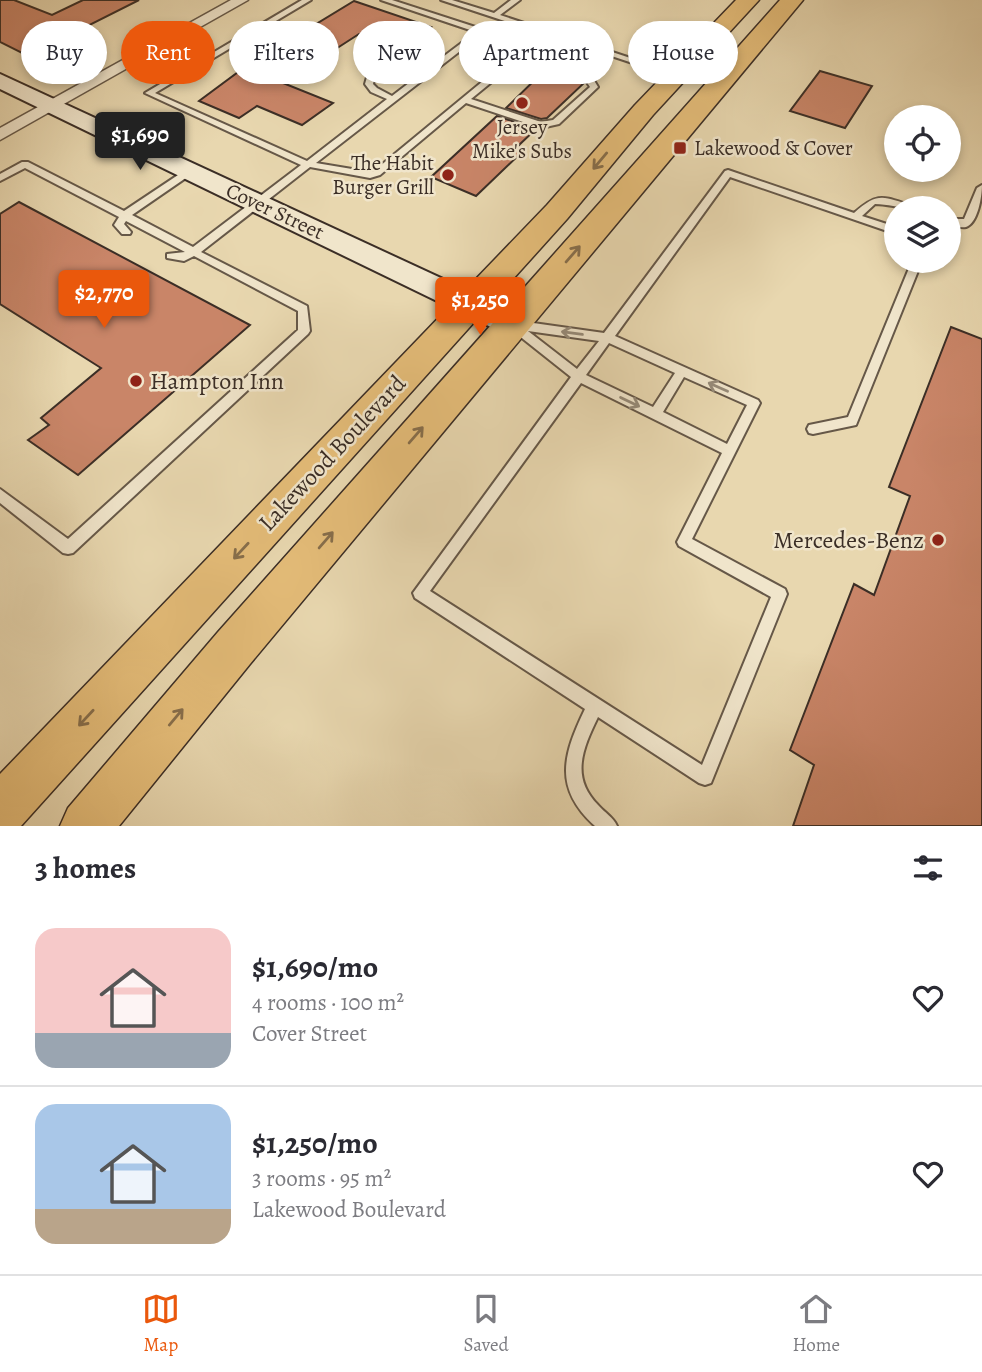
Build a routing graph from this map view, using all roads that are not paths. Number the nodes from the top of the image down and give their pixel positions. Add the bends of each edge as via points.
1 (240, 0) edge
2 (307, 0) edge
3 (385, 0) edge
4 (444, 0) edge
5 (516, 0) edge
6 (748, 0) edge
7 (792, 0) edge
8 (495, 16) junction
9 (510, 21) edge
10 (728, 21) edge
11 (459, 24) edge
12 (0, 81) edge
13 (369, 84) edge
14 (412, 84) edge
15 (484, 84) edge
16 (592, 84) edge
17 (670, 84) edge
18 (393, 99) junction
19 (465, 100) junction
20 (54, 105) junction
21 (0, 135) edge
22 (307, 164) junction
23 (190, 171) junction
24 (0, 178) edge
25 (982, 188) edge
26 (884, 201) edge
27 (257, 202) junction
28 (124, 216) junction
29 (855, 216) junction
30 (961, 224) edge
31 (884, 227) edge
32 (126, 232) dead end
33 (194, 252) junction
34 (171, 256) dead end
35 (912, 273) edge
36 (491, 314) junction
37 (608, 338) junction
38 (682, 371) junction
39 (579, 377) junction
40 (655, 414) junction
41 (813, 429) dead end
42 (728, 450) junction
43 (0, 495) edge
44 (595, 706) junction
45 (0, 811) edge
46 (86, 826) edge
47 (608, 826) edge

1 - 20 street
2 - 22 lane via 149,93
3 - 11 lane
4 - 8 lane
5 - 8 lane
6 - 10 main road, Lakewood Boulevard
36 -> 7 main road, Lakewood Boulevard
8 - 9 lane
12 - 20 street, Cover Street
13 - 18 lane
14 - 18 lane
15 - 19 lane
16 - 19 lane via 556,122 541,125
17 -> 36 main road, Lakewood Boulevard via 557,212
18 - 22 lane
19 - 22 lane via 377,173
20 - 21 street
20 - 23 street, Cover Street
22 - 27 lane
23 - 27 street, Cover Street
23 - 28 lane
24 - 28 lane via 25,163
25 - 30 lane via 968,220
26 - 29 lane via 873,201
27 - 33 lane
27 - 36 street, Cover Street
28 - 32 lane via 118,225
28 - 33 lane
29 - 31 lane
29 - 37 lane via 728,173
33 - 34 lane
33 - 43 lane via 303,309 304,331 68,548
35 - 41 lane via 852,421
37 -> 36 lane
36 - 39 lane
36 -> 45 main road, Lakewood Boulevard
46 -> 36 main road, Lakewood Boulevard via 242,638
37 - 38 lane
37 - 39 lane
38 - 40 lane
42 -> 38 lane via 754,403
39 -> 40 lane
39 - 44 lane via 420,593
40 - 42 lane
42 - 44 lane via 684,542 780,594 705,777
44 - 47 lane via 570,764 574,788 589,811

